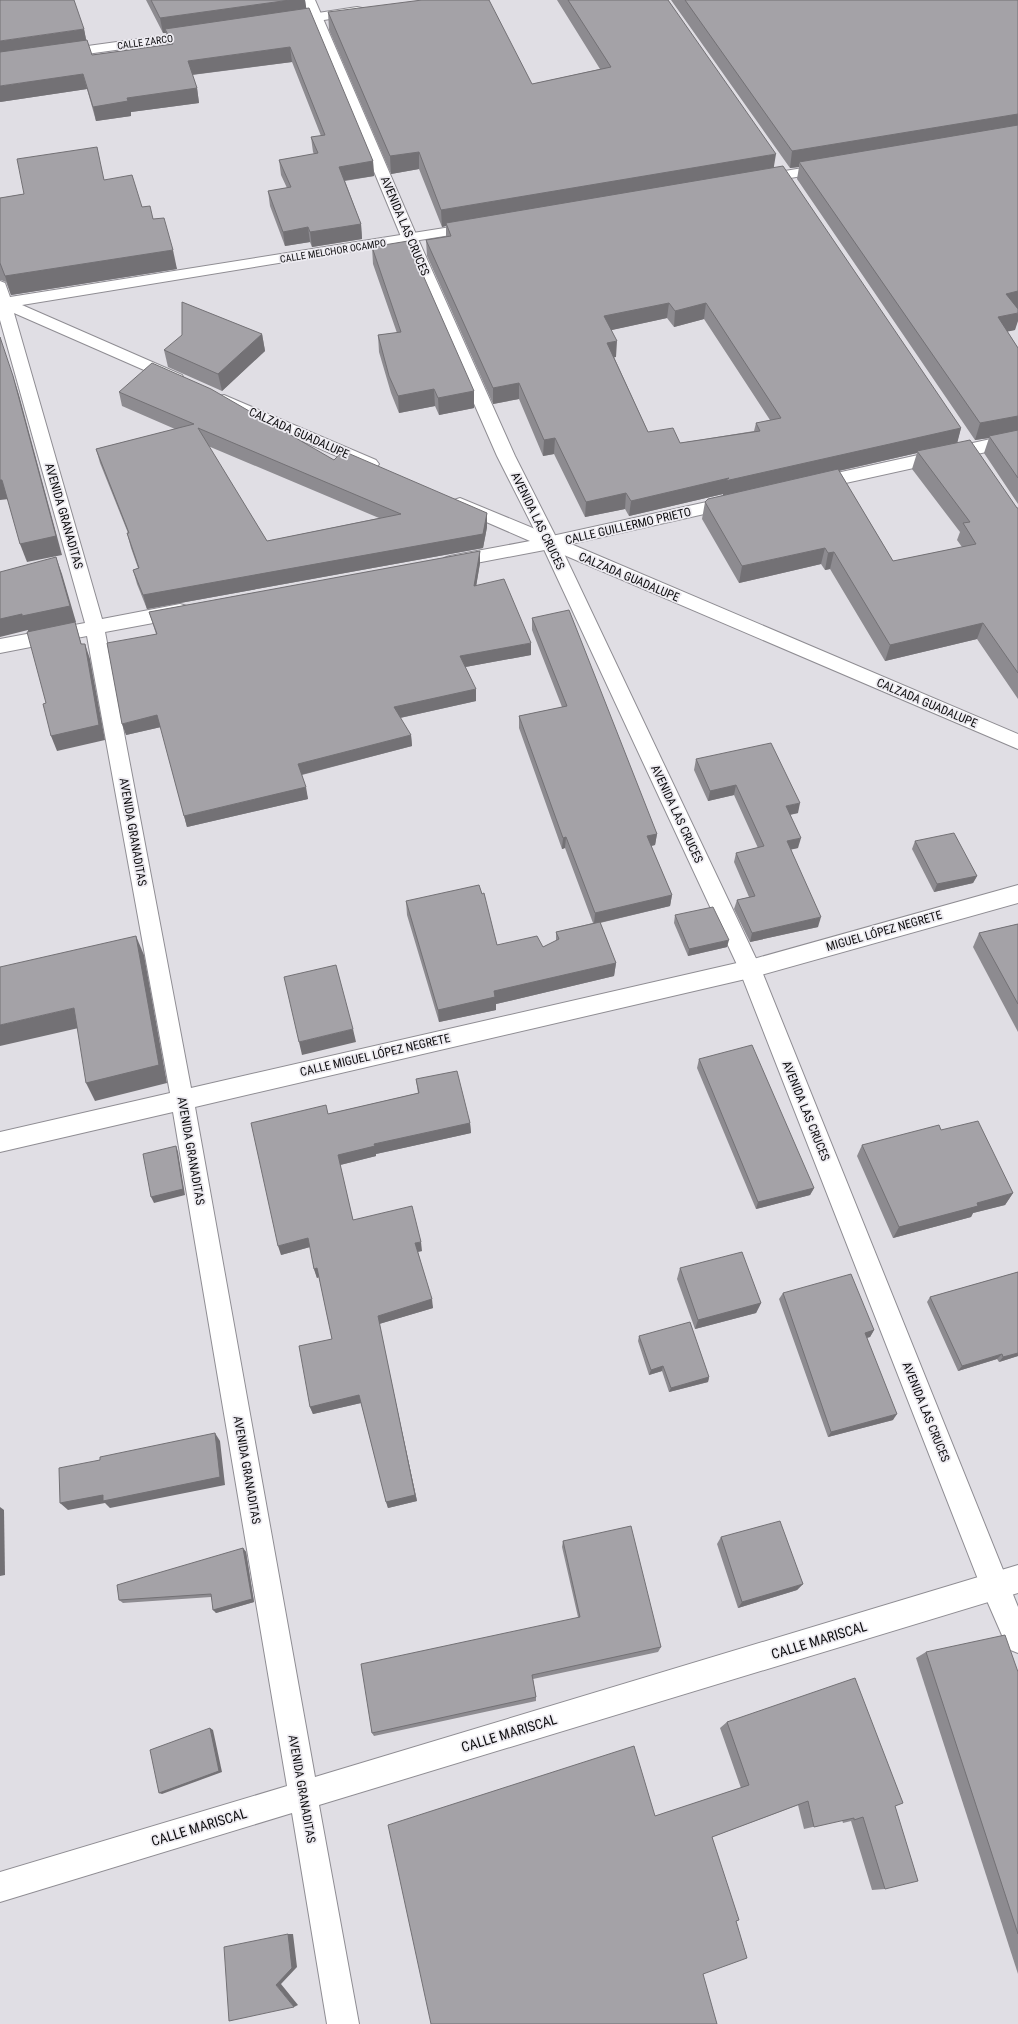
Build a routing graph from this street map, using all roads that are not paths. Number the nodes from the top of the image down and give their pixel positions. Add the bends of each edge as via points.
1 (313, 9) edge
2 (371, 9) edge
3 (278, 23) edge
4 (209, 33) edge
5 (0, 62) edge
6 (776, 162) edge
7 (839, 166) edge
8 (785, 175) junction
9 (746, 181) edge
10 (793, 188) edge
11 (488, 225) edge
12 (410, 239) junction
13 (1, 297) edge
14 (1018, 439) edge
15 (382, 470) edge
16 (798, 487) edge
17 (448, 498) edge
18 (751, 498) edge
19 (550, 544) junction
20 (432, 565) edge
21 (197, 608) edge
22 (95, 627) junction
23 (0, 646) edge
24 (1018, 742) edge
25 (1018, 894) edge
26 (750, 969) junction
27 (182, 1098) junction
28 (0, 1142) edge
29 (1006, 1583) edge
30 (1018, 1639) edge
31 (303, 1795) junction
32 (0, 1887) edge
33 (343, 2024) edge

1 - 2 street
1 - 3 street
1 - 12 street, AVENIDA LAS CRUCES
4 - 5 street, CALLE ZARCO
6 - 8 street
7 - 8 street
8 - 9 street
8 - 10 street
11 - 12 street, CALLE MELCHOR OCAMPO
12 - 13 street, CALLE MELCHOR OCAMPO
12 - 19 street, AVENIDA LAS CRUCES via 506,456
13 - 15 street, CALZADA GUADALUPE
13 - 22 street, AVENIDA GRANADITAS
14 - 16 street
17 - 19 street, CALZADA GUADALUPE
18 - 19 street, CALLE GUILLERMO PRIETO
19 - 20 street, CALLE GUILLERMO PRIETO
19 - 24 street, CALZADA GUADALUPE
19 - 26 street, AVENIDA LAS CRUCES
21 - 22 street
22 - 23 street
22 - 27 street, AVENIDA GRANADITAS
25 - 26 street, MIGUEL LÓPEZ NEGRETE
26 - 27 street, CALLE MIGUEL LÓPEZ NEGRETE
26 - 29 street, AVENIDA LAS CRUCES
27 - 28 street, CALLE MIGUEL LÓPEZ NEGRETE
27 - 31 street, AVENIDA GRANADITAS
29 - 30 street, AVENIDA LAS CRUCES
29 - 31 street, CALLE MARISCAL
31 - 32 street, CALLE MARISCAL
31 - 33 street, AVENIDA GRANADITAS

